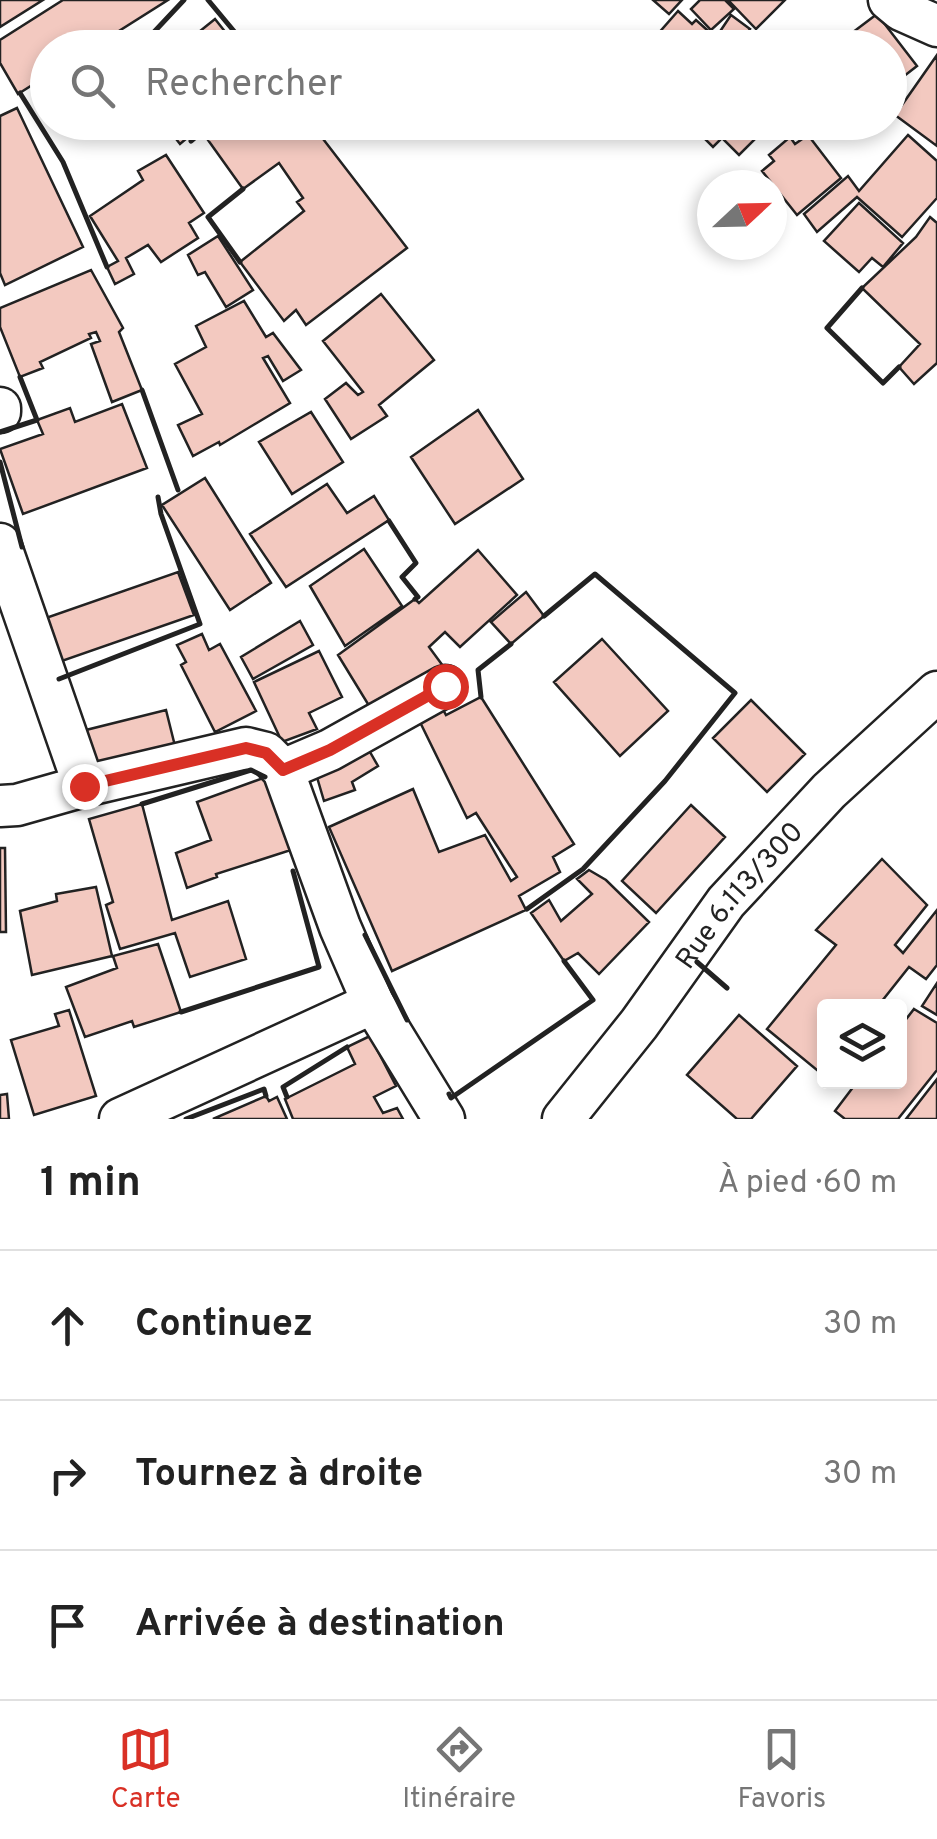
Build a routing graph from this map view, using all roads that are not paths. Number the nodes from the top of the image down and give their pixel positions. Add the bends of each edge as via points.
1 (889, 0) edge
2 (937, 26) edge
3 (0, 544) edge
4 (445, 686) dead end
5 (937, 692) edge
6 (283, 770) junction
7 (84, 786) junction
8 (0, 806) edge
9 (374, 1003) junction
10 (120, 1119) edge
11 (444, 1119) edge
12 (563, 1119) edge

1 - 2 street
3 - 7 street
4 - 6 street
5 - 12 street, Rue 6.113/300 via 830,791 726,902
6 - 7 street via 266,753 246,748
6 - 9 street
7 - 8 street
9 - 10 street
9 - 11 street

